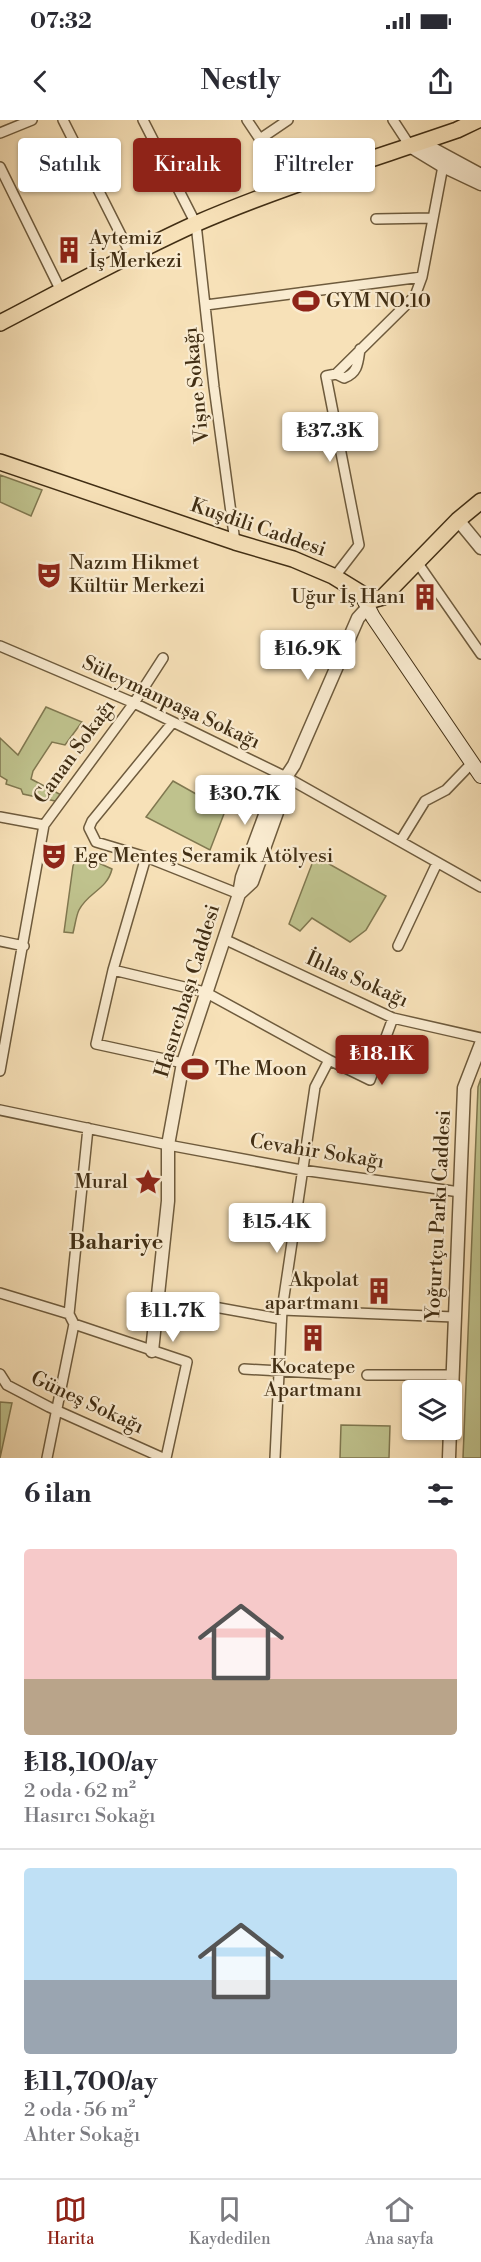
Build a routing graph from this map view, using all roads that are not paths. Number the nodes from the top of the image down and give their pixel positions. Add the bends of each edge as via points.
1 (32, 120) edge
2 (63, 120) edge
3 (143, 120) edge
4 (247, 120) edge
5 (288, 120) edge
6 (393, 120) edge
7 (478, 120) edge
8 (0, 134) edge
9 (259, 138) edge
10 (261, 138) edge
11 (415, 144) junction
12 (375, 158) edge
13 (443, 166) junction
14 (0, 167) edge
15 (481, 175) edge
16 (481, 184) edge
17 (279, 192) edge
18 (433, 218) junction
19 (376, 219) dead end
20 (196, 224) junction
21 (131, 255) junction
22 (422, 277) junction
23 (61, 291) junction
24 (206, 305) junction
25 (0, 323) edge
26 (0, 462) edge
27 (481, 501) edge
28 (458, 520) junction
29 (235, 542) junction
30 (481, 548) edge
31 (417, 562) junction
32 (339, 571) dead end
33 (364, 600) junction
34 (0, 646) edge
35 (481, 654) edge
36 (163, 658) dead end
37 (134, 703) junction
38 (173, 723) junction
39 (472, 763) junction
40 (481, 776) edge
41 (286, 777) junction
42 (0, 817) edge
43 (44, 825) junction
44 (401, 840) junction
45 (146, 857) junction
46 (437, 863) junction
47 (481, 887) edge
48 (239, 894) junction
49 (224, 939) junction
50 (0, 941) edge
51 (24, 946) junction
52 (398, 946) dead end
53 (113, 970) junction
54 (205, 992) junction
55 (393, 1018) junction
56 (481, 1038) edge
57 (481, 1044) edge
58 (329, 1060) junction
59 (183, 1063) junction
60 (0, 1071) edge
61 (0, 1110) edge
62 (88, 1128) junction
63 (168, 1145) junction
64 (302, 1170) junction
65 (460, 1192) junction
66 (0, 1293) edge
67 (159, 1297) junction
68 (69, 1314) junction
69 (282, 1314) junction
70 (454, 1317) junction
71 (74, 1324) junction
72 (152, 1351) junction
73 (244, 1370) dead end
74 (279, 1371) junction
75 (0, 1374) edge
76 (334, 1374) dead end
77 (367, 1375) dead end
78 (452, 1375) junction
79 (452, 1380) edge
80 (57, 1410) junction
81 (450, 1440) edge
82 (47, 1458) edge
83 (164, 1458) edge
84 (275, 1458) edge
85 (449, 1458) edge

1 - 8 street
2 - 21 street
3 - 20 street, Vişne Sokağı
4 - 9 street
5 - 10 street
6 - 11 street
7 - 11 main road
11 - 12 main road
11 - 13 street
11 - 15 street
13 - 16 street
13 - 18 street
14 - 23 street
17 - 20 main road
18 - 19 street
18 - 22 street
20 - 21 main road
20 - 24 street, Vişne Sokağı
21 - 23 main road
22 - 24 street
22 - 32 street via 415,296 331,375 359,545
23 - 25 main road
24 - 29 street, Vişne Sokağı
26 - 29 main road, Kuşdili Caddesi
27 - 28 main road
28 - 30 street
28 - 31 main road
29 - 33 main road, Kuşdili Caddesi via 333,576
31 - 33 main road via 383,597
31 - 35 street
33 - 39 main road, Kuşdili Caddesi
33 - 41 street, Hasırcıbaşı Caddesi
34 - 37 street, Süleymanpaşa Sokağı
36 - 37 street, Canan Sokağı
37 - 38 street, Süleymanpaşa Sokağı
37 - 43 street, Canan Sokağı
38 - 41 street, Süleymanpaşa Sokağı
38 - 45 street via 89,828 96,842
39 - 40 main road, Kuşdili Caddesi
39 - 44 street via 446,790 425,801
41 - 44 street, Süleymanpaşa Sokağı
41 - 48 street, Hasırcıbaşı Caddesi via 285,790 252,882
42 - 43 street
43 - 51 street, Canan Sokağı
44 - 46 street, Süleymanpaşa Sokağı
45 - 48 street
45 - 53 street
46 - 47 street, Süleymanpaşa Sokağı
46 - 52 street
48 - 49 street, Hasırcıbaşı Caddesi
49 - 54 street, Hasırcıbaşı Caddesi
49 - 55 street, İhlas Sokağı
50 - 51 street
51 - 60 street, Canan Sokağı
53 - 54 street
53 - 59 street via 96,1044
54 - 58 street
54 - 59 street, Hasırcıbaşı Caddesi
55 - 56 street, İhlas Sokağı
55 - 58 street via 370,1080
57 - 65 street, Yoğurtçu Parkı Caddesi via 465,1088
58 - 64 street via 315,1087
59 - 63 street, Hasırcıbaşı Caddesi
61 - 62 street, Cevahir Sokağı
62 - 63 street, Cevahir Sokağı
62 - 68 street
63 - 64 street, Cevahir Sokağı
63 - 67 street, Hasırcıbaşı Caddesi via 168,1201
64 - 65 street, Cevahir Sokağı
64 - 69 street
65 - 70 street, Yoğurtçu Parkı Caddesi
66 - 68 street
67 - 69 street
67 - 72 street, Hasırcıbaşı Caddesi
68 - 71 street
69 - 70 street
69 - 74 street
70 - 78 street, Yoğurtçu Parkı Caddesi
71 - 72 street
71 - 80 street
72 - 83 street via 187,1362
73 - 74 street
74 - 76 street
74 - 84 street
75 - 80 street, Güneş Sokağı via 7,1385
77 - 78 street
78 - 79 street, Yoğurtçu Parkı Caddesi
80 - 82 street
80 - 83 street, Güneş Sokağı
81 - 85 street

